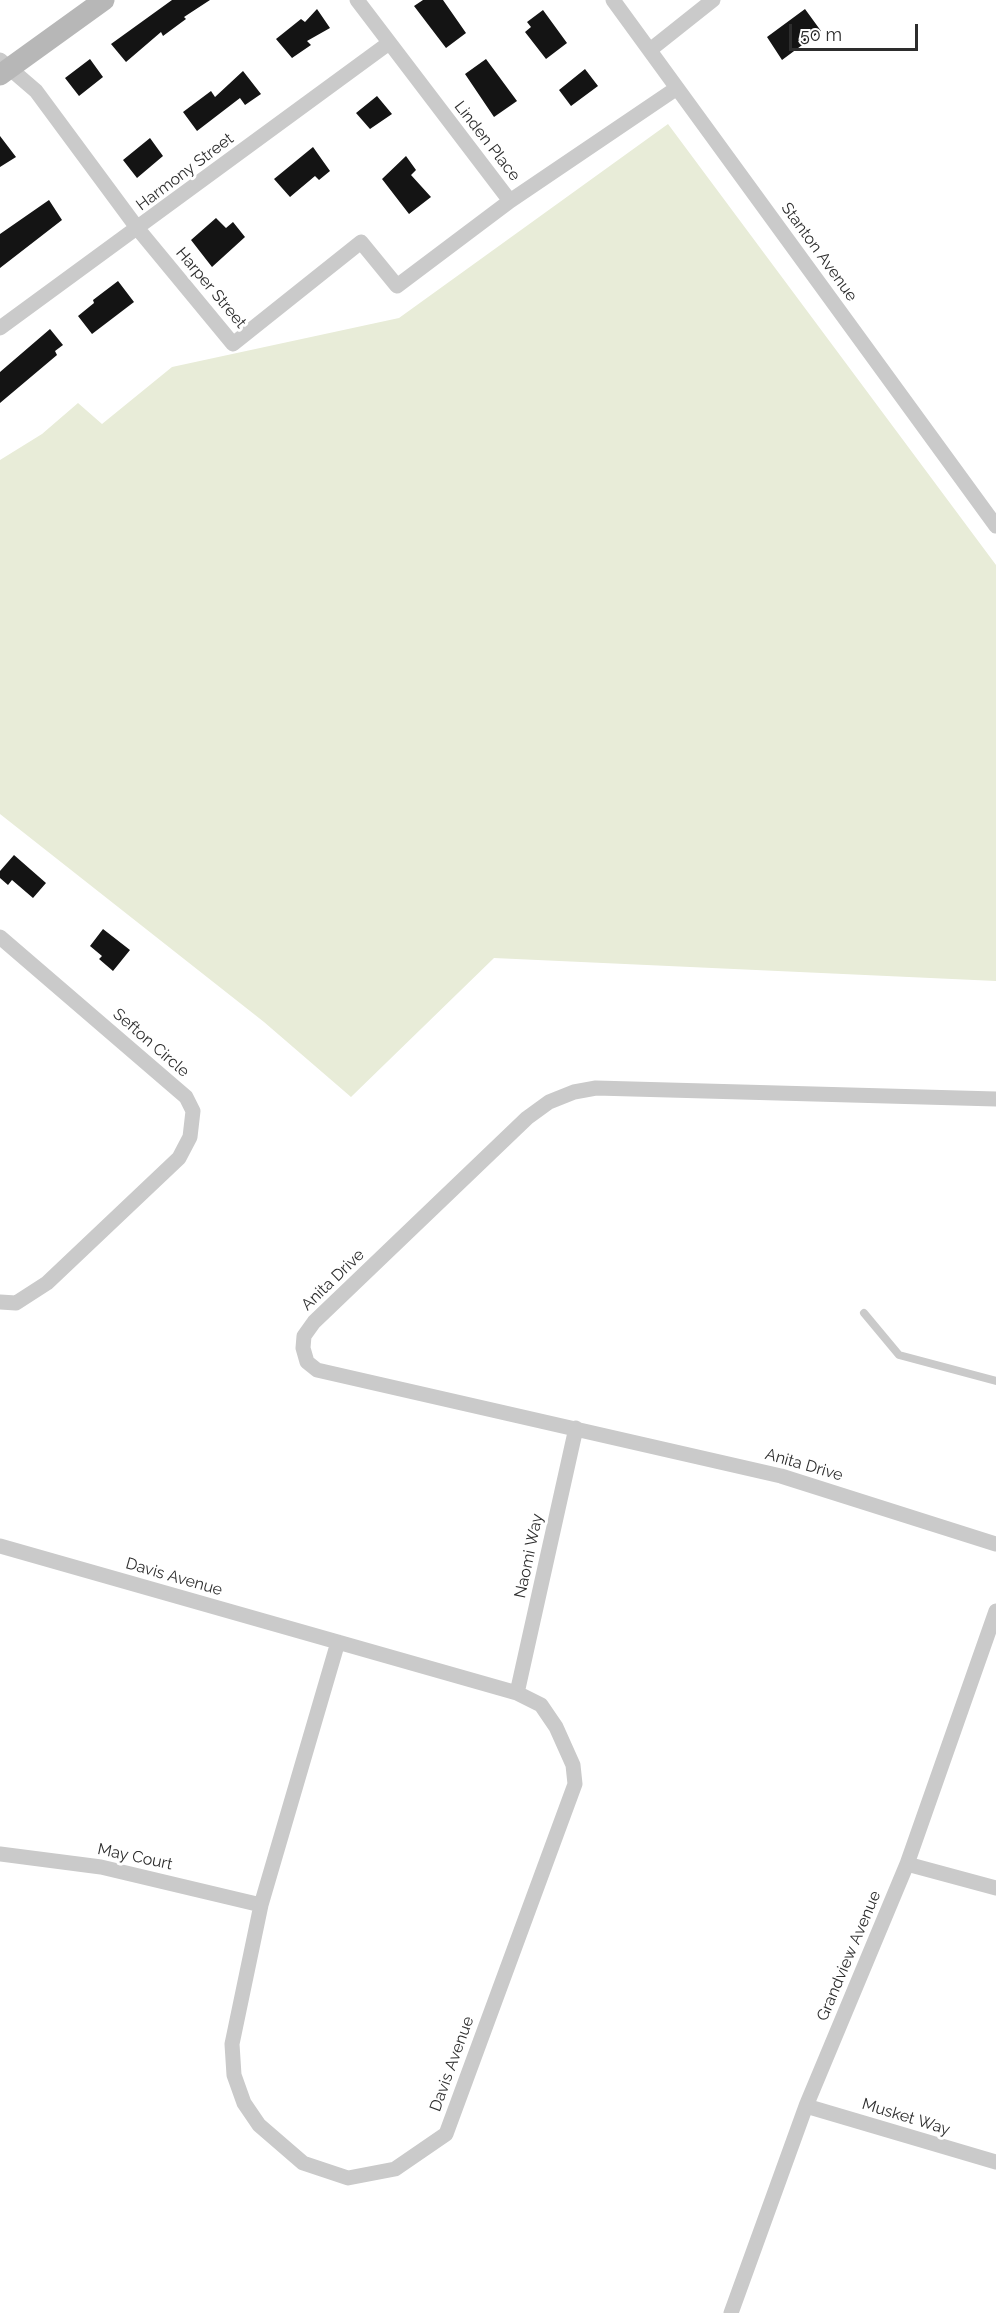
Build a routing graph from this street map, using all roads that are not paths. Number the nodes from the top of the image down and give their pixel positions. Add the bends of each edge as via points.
1 (104, 0) edge
2 (357, 0) edge
3 (613, 0) edge
4 (713, 0) edge
5 (389, 43) junction
6 (650, 50) junction
7 (3, 68) edge
8 (677, 88) junction
9 (510, 201) junction
10 (138, 229) junction
11 (0, 328) edge
12 (996, 526) edge
13 (0, 937) edge
14 (996, 1099) edge
15 (0, 1302) edge
16 (864, 1314) dead end
17 (996, 1381) edge
18 (576, 1428) junction
19 (996, 1544) edge
20 (0, 1546) edge
21 (996, 1611) edge
22 (338, 1642) junction
23 (517, 1693) junction
24 (0, 1854) edge
25 (907, 1864) junction
26 (996, 1888) edge
27 (261, 1905) junction
28 (806, 2106) junction
29 (996, 2162) edge
30 (731, 2313) edge

1 - 7 main road
2 - 5 street, Linden Place
3 - 6 street, Stanton Avenue
4 - 6 street
5 - 9 street, Linden Place
5 - 10 street, Harmony Street
6 - 8 street, Stanton Avenue
7 - 10 street, Harper Street via 36,91
8 - 9 street, Linden Place
8 - 12 street, Stanton Avenue
9 - 10 street, Harper Street via 397,286 362,242 233,344
10 - 11 street, Harmony Street
13 - 15 street, Sefton Circle via 186,1097 194,1111 190,1137 179,1158 47,1283 16,1303
14 - 18 street, Anita Drive via 596,1088 574,1092 549,1101 527,1118 314,1322 304,1336 307,1362 317,1370
16 - 17 lane via 899,1355
18 - 19 street, Anita Drive via 782,1476
18 - 23 street, Naomi Way
20 - 22 street, Davis Avenue
21 - 25 street, Grandview Avenue
22 - 23 street, Davis Avenue
22 - 27 street, Davis Avenue
23 - 27 street, Davis Avenue via 541,1705 556,1727 573,1765 575,1784 446,2134 395,2169 348,2178 303,2163 259,2126 244,2103 234,2075 232,2044
24 - 27 street, May Court via 101,1867
25 - 26 street
25 - 28 street, Grandview Avenue
28 - 29 street, Musket Way
28 - 30 street, Grandview Avenue

